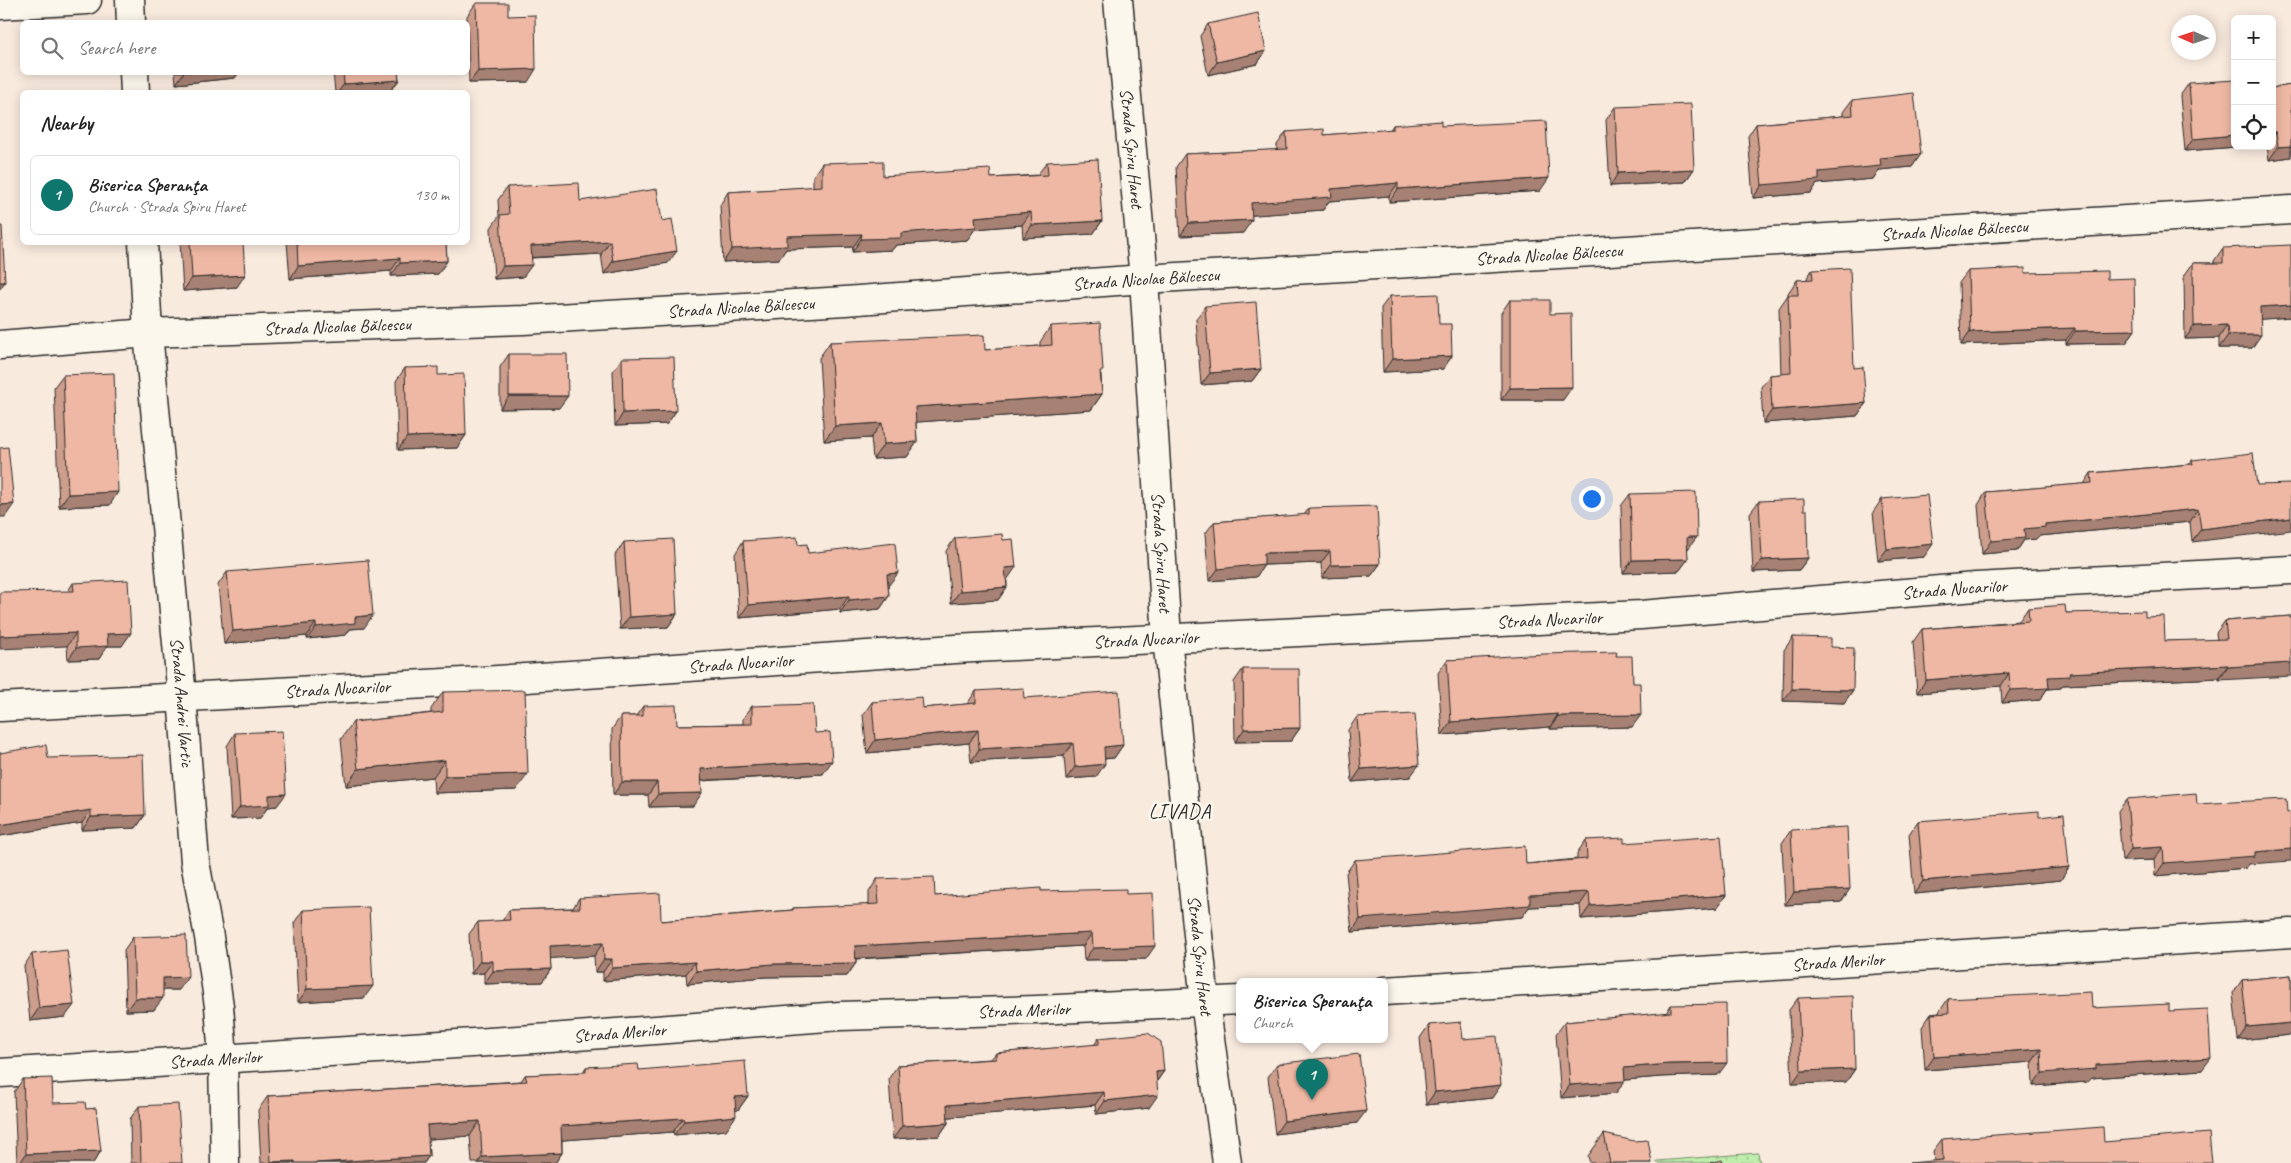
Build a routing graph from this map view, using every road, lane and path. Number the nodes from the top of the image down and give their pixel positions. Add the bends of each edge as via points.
1 (87, 0) edge
2 (130, 0) edge
3 (1118, 0) edge
4 (0, 5) edge
5 (131, 20) edge
6 (134, 75) edge
7 (135, 90) edge
8 (2291, 210) edge
9 (143, 245) edge
10 (1144, 280) junction
11 (148, 333) junction
12 (0, 345) edge
13 (2291, 570) edge
14 (1167, 638) junction
15 (182, 697) junction
16 (0, 707) edge
17 (2291, 933) edge
18 (1388, 991) edge
19 (1236, 1000) edge
20 (1205, 1002) junction
21 (223, 1057) junction
22 (0, 1072) edge
23 (226, 1163) edge
24 (1227, 1163) edge

1 - 4 street
2 - 5 street
3 - 10 street, Strada Spiru Haret
6 - 7 street
8 - 10 street, Strada Nicolae Bălcescu
9 - 11 street, Strada Andrei Vartic
10 - 11 street, Strada Nicolae Bălcescu via 523,320
10 - 14 street, Strada Spiru Haret
11 - 12 street, Strada Nicolae Bălcescu
11 - 15 street, Strada Andrei Vartic
13 - 14 street, Strada Nucarilor via 1976,587 1641,615
14 - 15 street, Strada Nucarilor
14 - 20 street, Strada Spiru Haret
15 - 16 street, Strada Nucarilor
15 - 21 street, Strada Andrei Vartic via 195,862 219,1006
17 - 18 street, Strada Merilor
19 - 20 street, Strada Merilor
20 - 21 street, Strada Merilor via 840,1016 560,1038
20 - 24 street, Strada Spiru Haret
21 - 22 street, Strada Merilor
21 - 23 street, Strada Andrei Vartic

